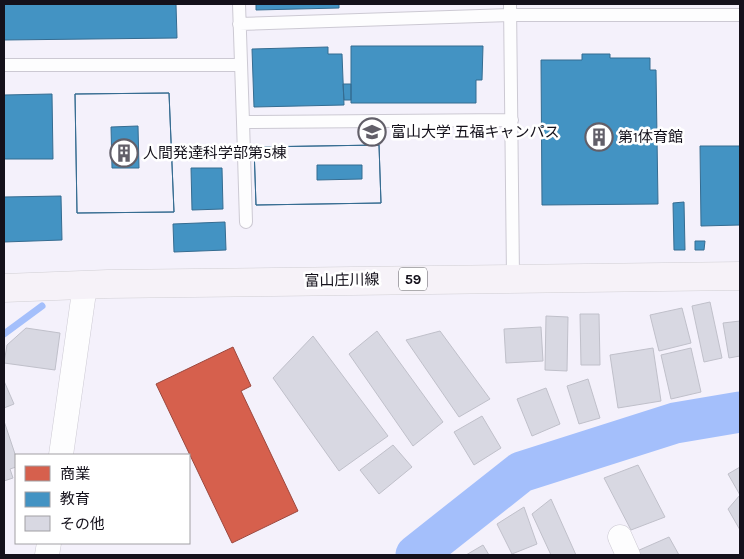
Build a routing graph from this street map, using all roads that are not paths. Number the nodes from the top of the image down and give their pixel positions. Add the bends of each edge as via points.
1 (239, 4) edge
2 (709, 9) edge
3 (510, 10) edge
4 (740, 15) edge
5 (240, 24) junction
6 (240, 65) junction
7 (4, 66) edge
8 (512, 120) junction
9 (243, 122) junction
10 (246, 222) dead end
11 (740, 276) edge
12 (514, 277) junction
13 (85, 285) junction
14 (4, 288) edge
15 (61, 454) edge

1 - 5 lane
2 - 3 lane
2 - 4 lane
3 - 5 lane
3 - 8 lane
5 - 6 lane
6 - 7 lane
6 - 9 lane
8 - 9 lane
8 - 12 lane
9 - 10 lane
11 - 12 main road, 富山庄川線 / 59
12 - 13 main road, 富山庄川線 / 59
13 - 14 main road, 富山庄川線 / 59
13 - 15 street

